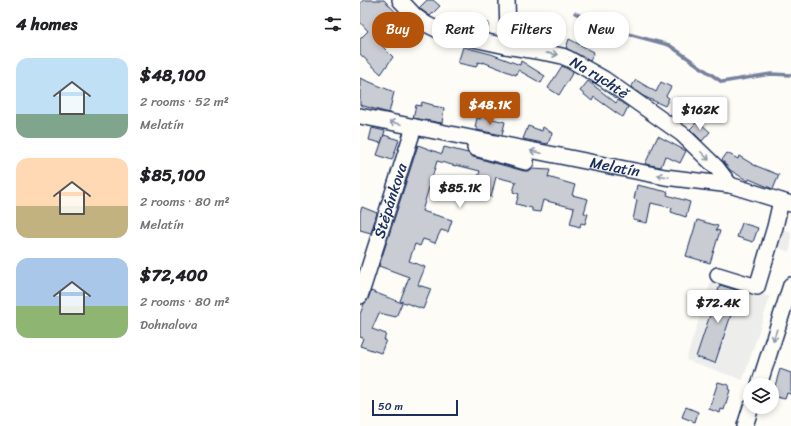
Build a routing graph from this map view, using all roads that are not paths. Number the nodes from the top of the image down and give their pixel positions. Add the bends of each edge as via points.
1 (400, 0) edge
2 (507, 0) edge
3 (507, 12) edge
4 (497, 44) edge
5 (517, 48) edge
6 (360, 116) edge
7 (414, 127) junction
8 (437, 131) junction
9 (526, 162) dead end
10 (730, 185) junction
11 (786, 202) edge
12 (718, 275) dead end
13 (791, 284) edge
14 (360, 296) edge
15 (760, 378) edge
16 (749, 414) edge
17 (745, 426) edge

1 - 4 street, Na rychtě via 415,16 438,30
2 - 3 street
5 -> 10 street, Na rychtě via 562,56 604,79 682,134 717,168
7 -> 6 street, Melatín
7 - 8 street, Melatín
7 - 14 street, Štěpánkova
8 - 9 street, Melatín via 448,141
10 -> 8 street, Melatín via 665,177
10 - 11 street, Melatín
11 - 12 street via 757,287
13 -> 15 street
16 - 17 street

